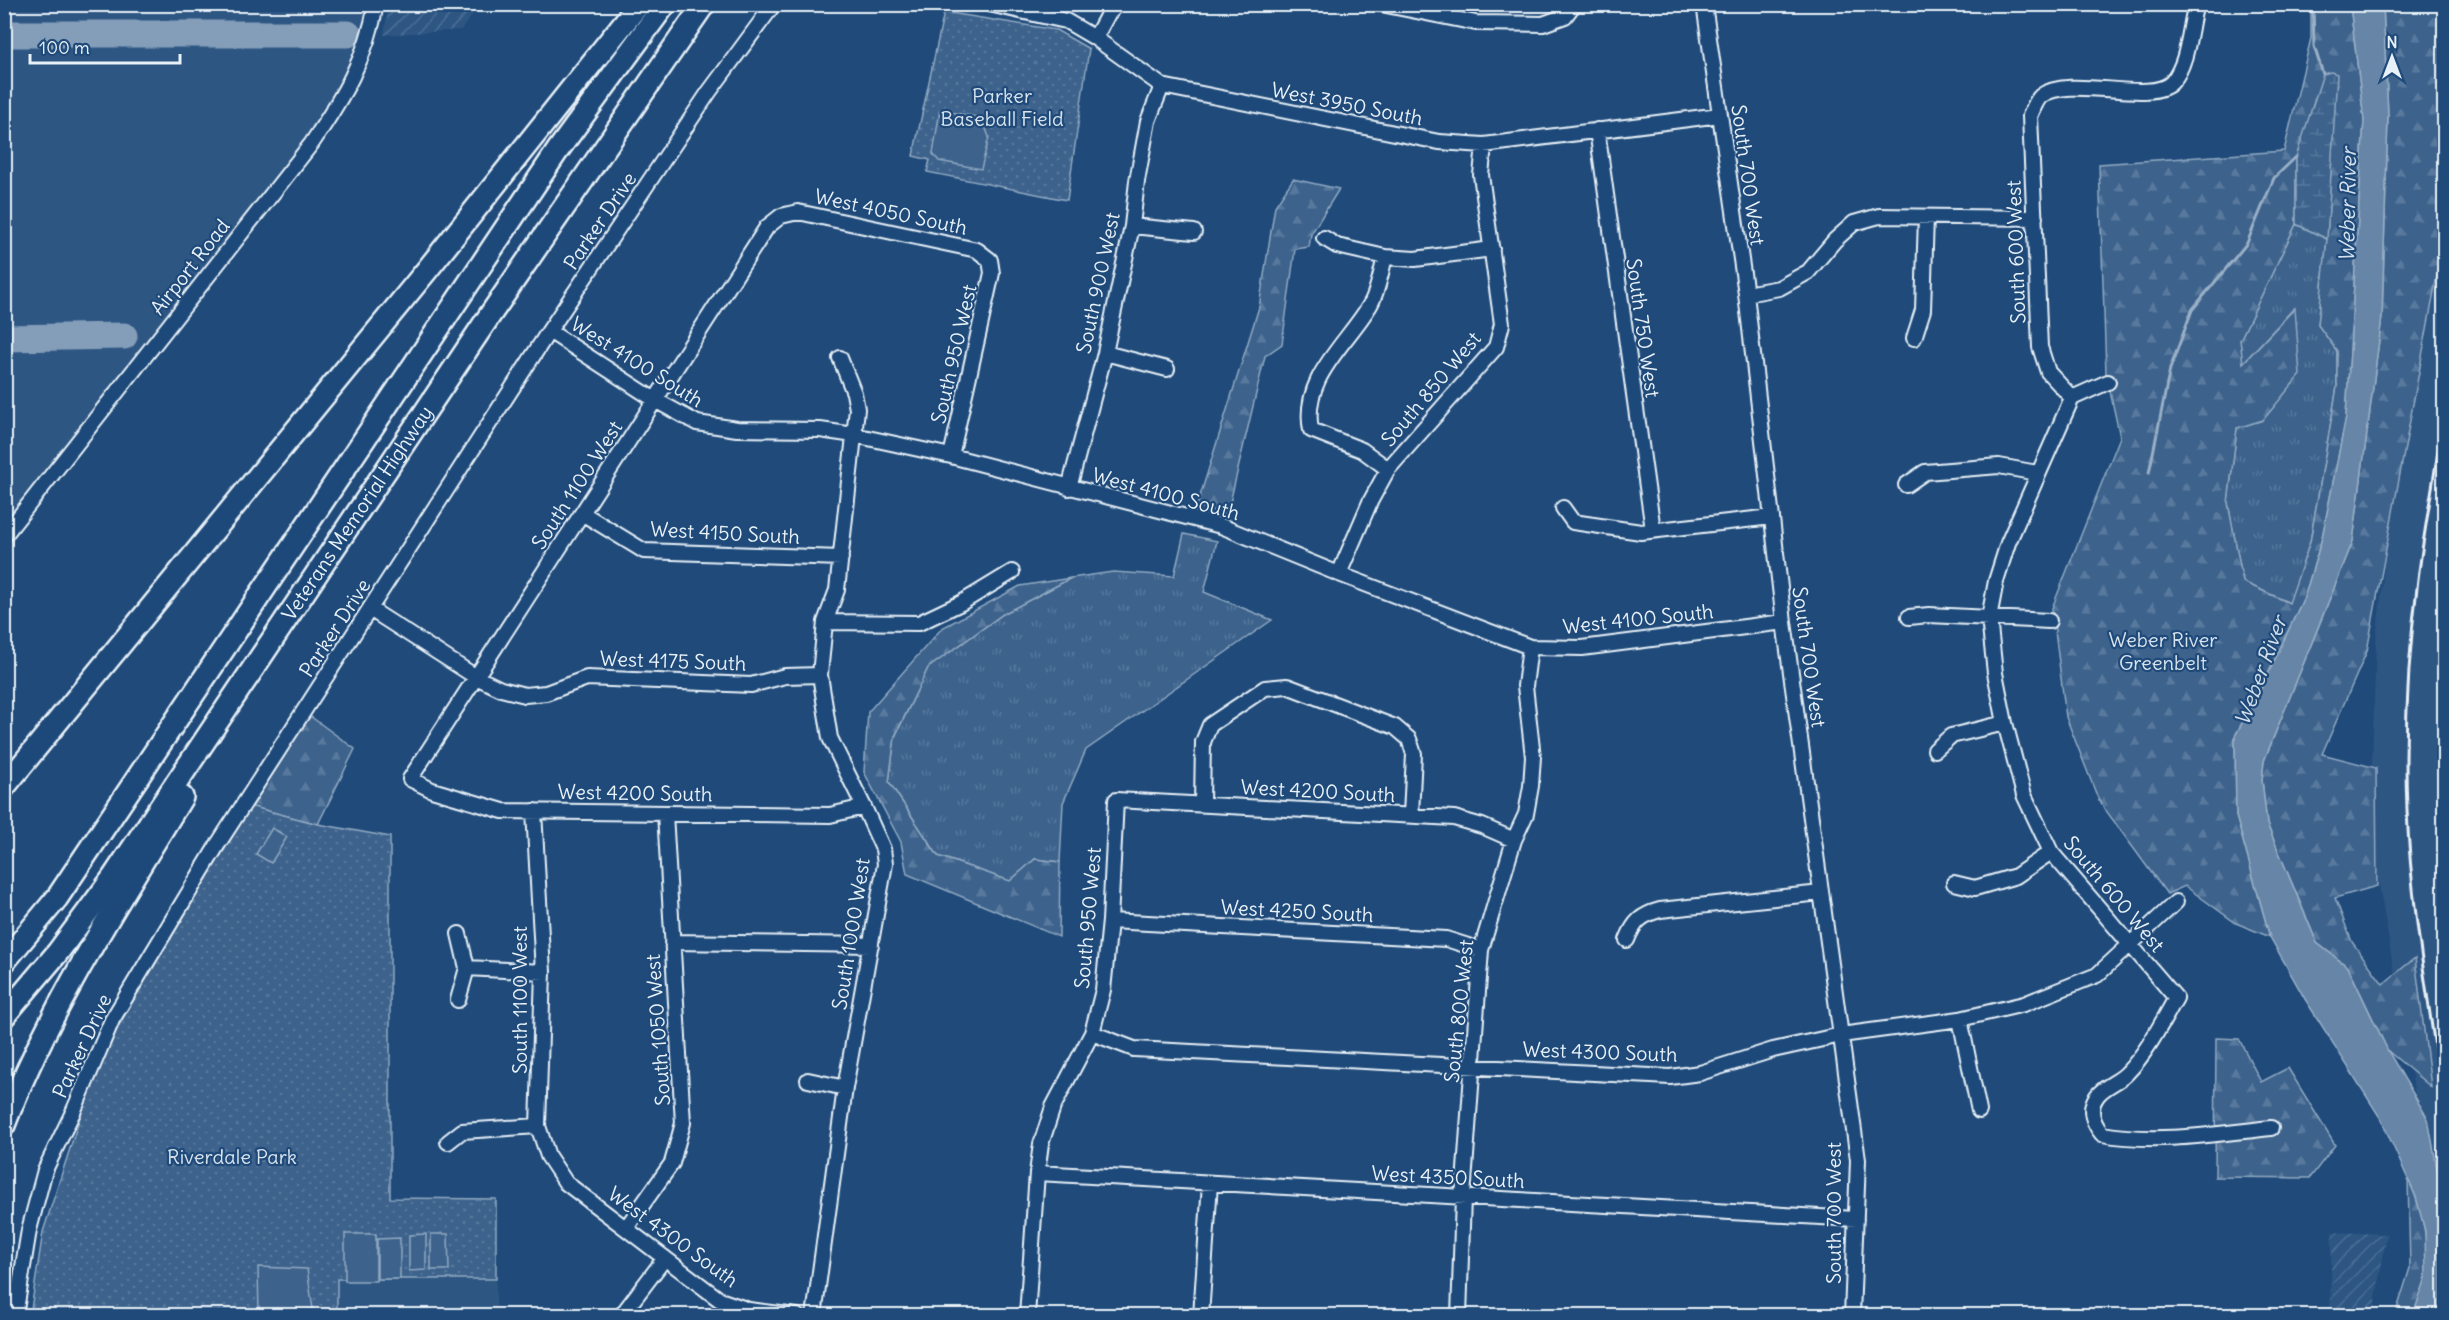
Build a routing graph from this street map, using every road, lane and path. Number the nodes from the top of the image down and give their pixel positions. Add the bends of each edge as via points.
1 (376, 4) edge
2 (639, 4) edge
3 (665, 4) edge
4 (704, 4) edge
5 (774, 4) edge
6 (989, 4) edge
7 (1118, 4) edge
8 (1381, 4) edge
9 (1574, 4) edge
10 (1704, 4) edge
11 (2193, 4) edge
12 (1452, 11) edge
13 (1095, 38) junction
14 (1162, 86) junction
15 (1720, 115) junction
16 (1597, 130) junction
17 (1484, 145) junction
18 (781, 216) joint
19 (1926, 217) junction
20 (2035, 219) junction
21 (1132, 226) junction
22 (1194, 232) dead end
23 (1323, 238) dead end
24 (1492, 249) junction
25 (1386, 257) junction
26 (990, 260) joint
27 (1746, 294) junction
28 (549, 331) junction
29 (1914, 338) dead end
30 (1105, 353) junction
31 (840, 358) dead end
32 (1167, 369) dead end
33 (2108, 382) dead end
34 (2072, 398) junction
35 (655, 400) junction
36 (854, 435) junction
37 (951, 456) junction
38 (1388, 470) junction
39 (2037, 473) junction
40 (1906, 485) dead end
41 (1069, 488) junction
42 (1563, 508) dead end
43 (582, 513) junction
44 (1772, 517) junction
45 (1653, 530) junction
46 (4, 536) edge
47 (841, 558) junction
48 (1012, 572) dead end
49 (1339, 574) junction
50 (306, 590) junction
51 (370, 609) junction
52 (1909, 617) dead end
53 (1989, 618) junction
54 (2049, 621) dead end
55 (825, 622) junction
56 (1784, 622) junction
57 (1530, 647) junction
58 (820, 675) junction
59 (476, 677) junction
60 (2005, 723) junction
61 (1935, 750) dead end
62 (410, 778) joint
63 (4, 787) edge
64 (1116, 800) joint
65 (1202, 804) junction
66 (864, 807) junction
67 (534, 811) junction
68 (664, 813) junction
69 (1411, 815) junction
70 (1514, 840) junction
71 (2051, 852) junction
72 (1954, 883) dead end
73 (1821, 893) junction
74 (2176, 902) dead end
75 (1110, 921) junction
76 (459, 934) dead end
77 (1627, 940) dead end
78 (672, 942) junction
79 (2130, 944) junction
80 (871, 945) junction
81 (1481, 950) junction
82 (4, 962) edge
83 (467, 968) junction
84 (543, 972) junction
85 (458, 1000) dead end
86 (4, 1016) edge
87 (1960, 1019) junction
88 (1092, 1033) junction
89 (1841, 1035) junction
90 (1472, 1066) junction
91 (808, 1080) dead end
92 (845, 1088) junction
93 (1978, 1110) dead end
94 (4, 1125) edge
95 (538, 1126) junction
96 (2271, 1128) dead end
97 (448, 1142) dead end
98 (1037, 1173) junction
99 (566, 1183) joint
100 (1210, 1183) junction
101 (1463, 1197) junction
102 (1857, 1219) junction
103 (626, 1228) junction
104 (664, 1258) junction
105 (15, 1316) edge
106 (621, 1316) edge
107 (797, 1316) edge
108 (814, 1316) edge
109 (1027, 1316) edge
110 (1201, 1316) edge
111 (1459, 1316) edge
112 (1852, 1316) edge

1 - 46 street, Airport Road via 364,51 346,91 312,143
2 - 63 highway
3 - 82 highway, Veterans Memorial Highway via 558,150 57,898
4 - 50 highway, Veterans Memorial Highway
5 - 28 street, Parker Drive via 709,92
6 - 13 street, West 3950 South via 1066,21
7 - 13 street
8 - 12 street
9 - 12 street via 1564,16 1543,24 1476,22
10 - 15 street, South 700 West
11 - 20 street, South 600 West via 2181,67 2171,84 2154,90 2058,88 2040,96 2030,116
13 - 14 street, West 3950 South
14 - 17 street, West 3950 South via 1439,142
14 - 21 street, South 900 West via 1148,120
15 - 16 street, West 3950 South
15 - 27 street, South 700 West
16 - 17 street, West 3950 South
16 - 45 street, South 750 West
17 - 24 street, South 850 West via 1481,175
18 - 26 street, West 4050 South via 798,212 977,250
18 - 35 street, South 1100 West via 767,227
19 - 20 street
19 - 27 street via 1879,216 1854,223 1808,272 1779,288
19 - 29 street via 1923,310
20 - 34 street, South 600 West via 2040,347 2048,372
21 - 22 street
21 - 30 street, South 900 West
23 - 25 street via 1337,246
24 - 25 street via 1415,259
24 - 38 street, South 850 West via 1502,324 1496,347
25 - 38 street via 1371,303 1318,378 1308,414 1311,430 1362,450
26 - 37 street, South 950 West via 992,273
27 - 44 street, South 700 West
28 - 35 street, West 4100 South
28 - 51 street, Parker Drive
30 - 32 street
30 - 41 street, South 900 West
31 - 36 street, South 1000 West via 857,409
33 - 34 street
34 - 39 street, South 600 West
35 - 36 street, West 4100 South via 698,423
35 - 43 street, South 1100 West
36 - 37 street, West 4100 South
36 - 47 street, South 1000 West
37 - 41 street, West 4100 South
38 - 49 street, South 850 West
39 - 40 street via 1999,466 1925,472
39 - 53 street, South 600 West via 2008,543
41 - 49 street, West 4100 South via 1221,526
42 - 45 street via 1573,522 1641,532
43 - 47 street, West 4150 South via 644,552
43 - 59 street, South 1100 West
44 - 45 street
44 - 56 street, South 700 West
47 - 55 street, South 1000 West via 837,590
48 - 55 street via 919,623
49 - 57 street, West 4100 South
50 - 86 highway, Veterans Memorial Highway via 112,879
50 - 94 highway via 47,1026
51 - 59 street, West 4175 South
51 - 105 street, Parker Drive via 218,844 112,1020 45,1170
52 - 53 street
53 - 54 street
53 - 60 street, South 600 West
55 - 58 street, South 1000 West
56 - 57 street, West 4100 South via 1582,648
56 - 73 street, South 700 West
57 - 70 street, South 800 West via 1525,686 1533,757 1531,786 1526,814
58 - 59 street, West 4175 South via 785,676 751,685 587,678 546,693 525,695 501,690
58 - 66 street, South 1000 West via 830,738
59 - 62 street, South 1100 West
60 - 61 street via 1951,736
60 - 71 street, South 600 West via 2024,795
62 - 67 street, West 4200 South via 432,790 504,811
64 - 65 street, West 4200 South
64 - 75 street, South 950 West
65 - 69 street, West 4200 South
65 - 69 street via 1203,742 1210,725 1265,688 1287,686 1395,727 1409,739 1414,754
66 - 68 street, West 4200 South via 830,815
66 - 80 street, South 1000 West via 885,864
67 - 68 street, West 4200 South
67 - 84 street, South 1100 West
68 - 78 street, South 1050 West
69 - 70 street, West 4200 South via 1454,818
70 - 81 street, South 800 West
71 - 72 street via 2016,876 1975,888
71 - 79 street, South 600 West
73 - 77 street via 1660,910 1634,923
73 - 89 street, South 700 West
74 - 79 street, West 4300 South
75 - 81 street, West 4250 South via 1446,939
75 - 88 street, South 950 West via 1103,990
76 - 83 street
78 - 80 street
78 - 103 street, South 1050 West via 683,1123 672,1163
79 - 87 street, West 4300 South via 2097,975 2024,1004
79 - 96 street, South 600 West via 2176,998 2147,1048 2125,1075 2096,1096 2093,1123 2102,1134 2126,1139 2187,1138
80 - 92 street, South 1000 West
81 - 90 street, South 800 West
83 - 84 street
83 - 85 street
84 - 95 street, South 1100 West
87 - 89 street, West 4300 South
87 - 93 street
88 - 90 street, West 4300 South via 1134,1048
88 - 98 street, South 950 West via 1053,1107
89 - 90 street, West 4300 South via 1773,1050 1700,1073 1670,1077
89 - 102 street, South 700 West via 1858,1160
90 - 101 street, South 800 West
91 - 92 street
92 - 108 street, South 1000 West
95 - 97 street via 462,1131
95 - 99 street, South 1100 West via 548,1156
98 - 100 street, West 4350 South
98 - 109 street, South 950 West
99 - 103 street, West 4300 South
100 - 101 street, West 4350 South
100 - 110 street
101 - 102 street, West 4350 South
101 - 111 street, South 800 West
102 - 112 street, South 700 West
103 - 104 street, West 4300 South
104 - 106 street
104 - 107 street, West 4300 South via 720,1300 749,1311

